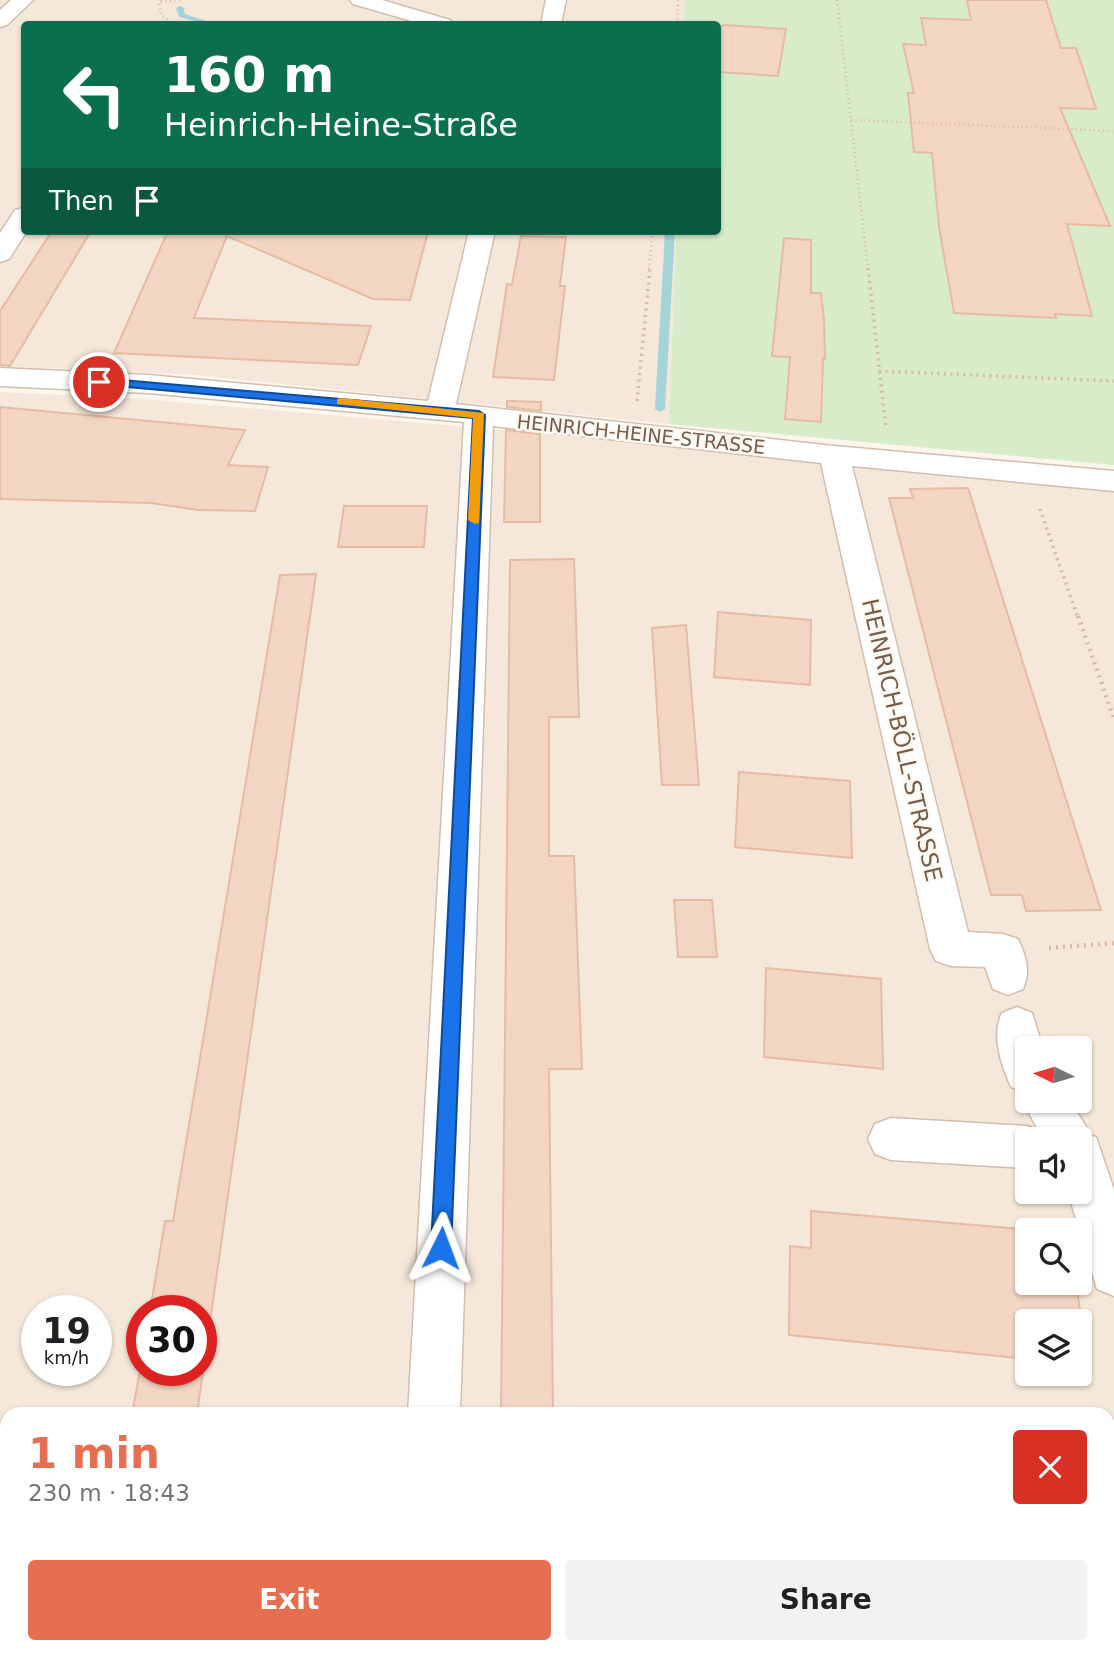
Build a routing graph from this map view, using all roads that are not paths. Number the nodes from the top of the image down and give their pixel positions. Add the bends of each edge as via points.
1 (23, 0) edge
2 (360, 0) edge
3 (556, 0) edge
4 (0, 21) edge
5 (433, 21) edge
6 (552, 21) edge
7 (21, 220) edge
8 (481, 235) edge
9 (0, 254) edge
10 (0, 377) edge
11 (440, 411) junction
12 (479, 415) junction
13 (834, 455) junction
14 (1114, 481) edge
15 (1006, 964) road end
16 (1017, 1026) dead end
17 (1019, 1036) edge
18 (891, 1139) dead end
19 (1015, 1146) edge
20 (1092, 1194) edge
21 (1114, 1272) edge
22 (433, 1407) edge

1 - 4 street
2 - 5 street
3 - 6 street
7 - 9 street
8 - 11 street
10 - 11 street, HEINRICH-HEINE-STRASSE via 148,384
11 - 12 street, HEINRICH-HEINE-STRASSE
12 - 13 street, HEINRICH-HEINE-STRASSE
12 - 22 street
13 - 14 street, HEINRICH-HEINE-STRASSE
13 - 15 street, HEINRICH-BÖLL-STRASSE via 951,949
16 - 17 street
18 - 19 street
20 - 21 street

